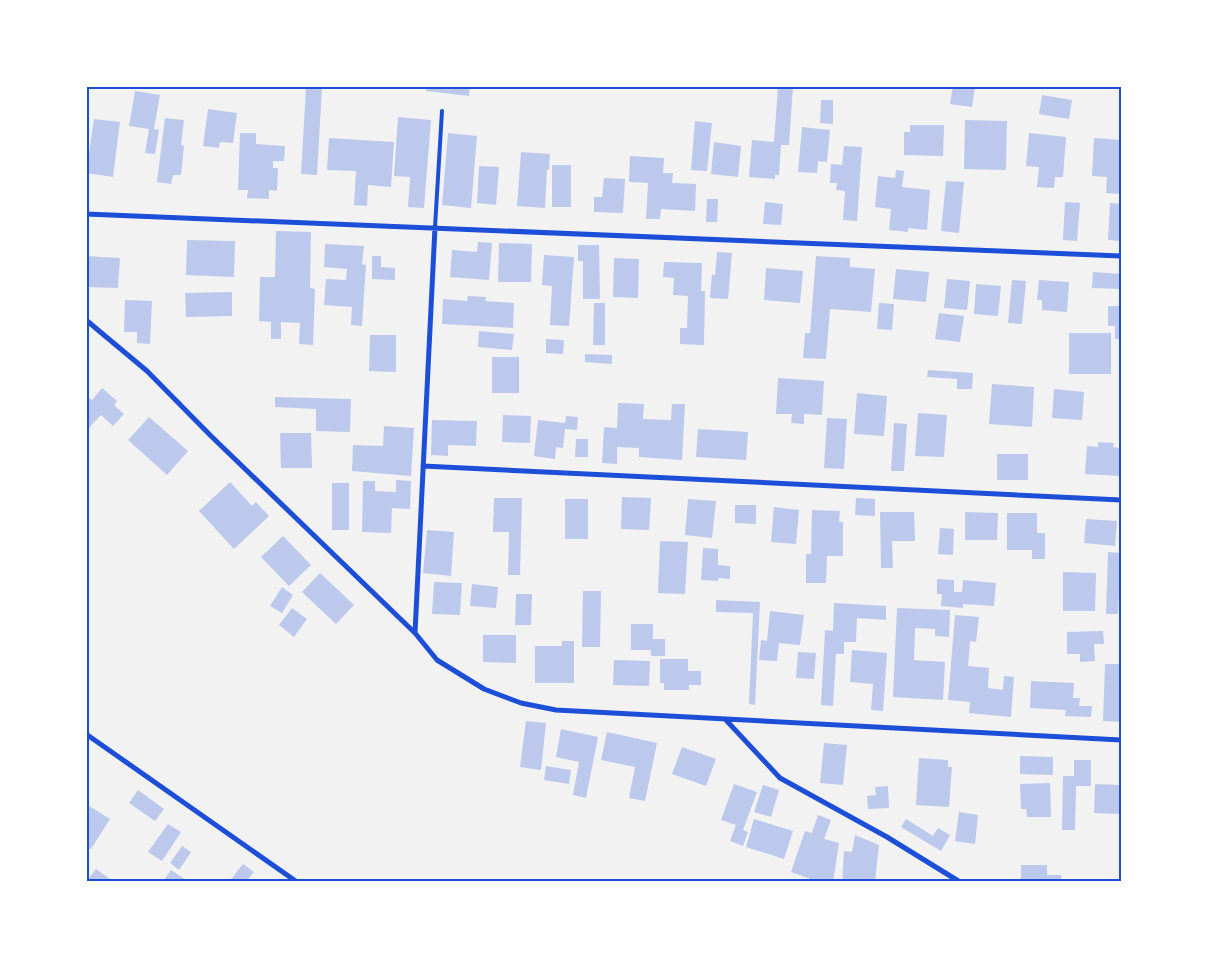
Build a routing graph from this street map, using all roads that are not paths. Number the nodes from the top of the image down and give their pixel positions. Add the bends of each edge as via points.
1 (442, 111) dead end
2 (86, 214) edge
3 (435, 227) junction
4 (1121, 256) edge
5 (86, 320) edge
6 (423, 466) junction
7 (1121, 500) edge
8 (415, 633) junction
9 (724, 719) junction
10 (86, 734) edge
11 (1121, 740) edge
12 (297, 882) edge
13 (960, 882) edge

1 - 3 lane
2 - 3 street
3 - 4 street
3 - 6 street
5 - 8 street via 147,371
6 - 7 street
6 - 8 street
8 - 9 street via 436,660 484,689 521,703 556,710
9 - 11 street
9 - 13 street via 780,778
10 - 12 street

